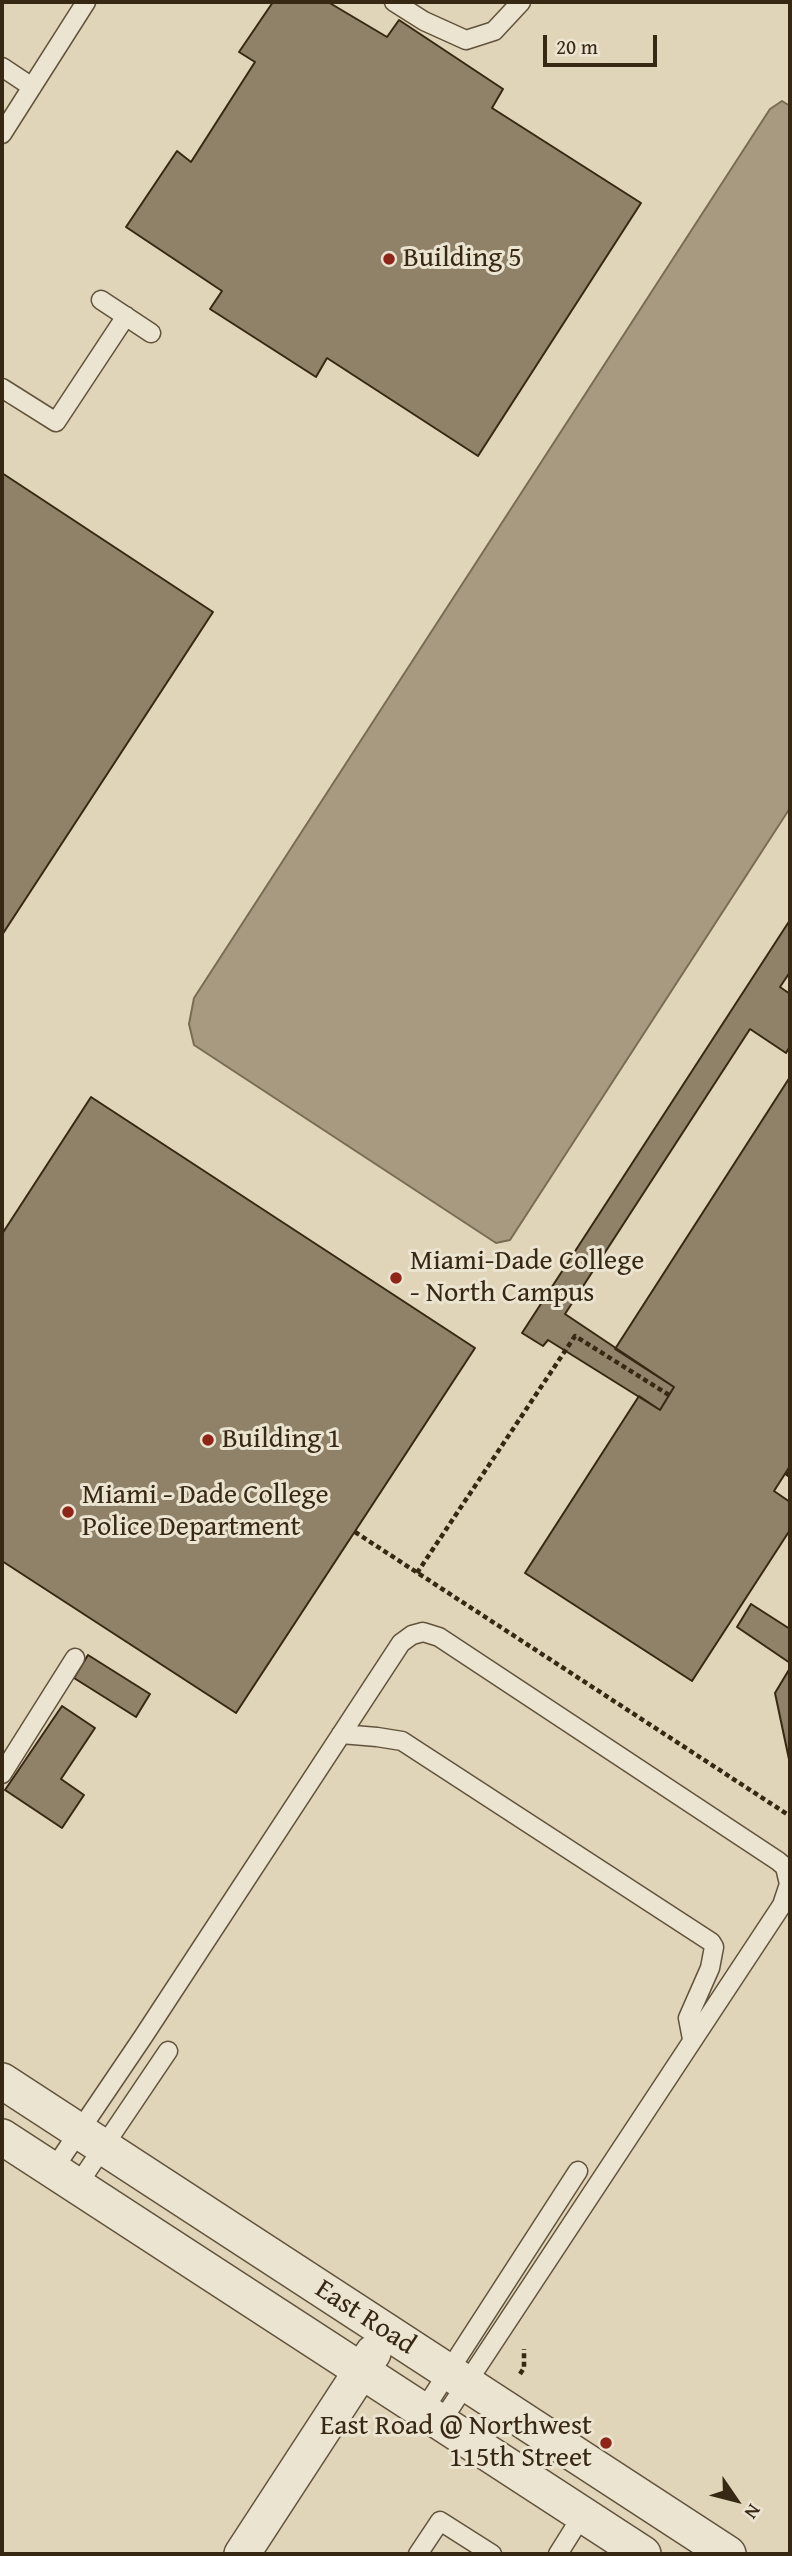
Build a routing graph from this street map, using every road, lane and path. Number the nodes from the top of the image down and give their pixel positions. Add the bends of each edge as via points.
1 (86, 2) edge
2 (394, 2) edge
3 (521, 2) edge
4 (2, 67) edge
5 (32, 87) junction
6 (2, 134) edge
7 (101, 300) dead end
8 (126, 316) junction
9 (151, 333) dead end
10 (2, 388) edge
11 (669, 1395) dead end
12 (355, 1532) dead end
13 (417, 1573) junction
14 (75, 1658) dead end
15 (341, 1734) junction
16 (2, 1772) edge
17 (790, 1816) edge
18 (692, 2039) junction
19 (168, 2051) dead end
20 (2, 2081) edge
21 (2, 2137) edge
22 (92, 2140) junction
23 (578, 2171) dead end
24 (65, 2178) junction
25 (386, 2333) junction
26 (361, 2371) junction
27 (458, 2377) junction
28 (432, 2417) junction
29 (583, 2514) junction
30 (242, 2554) edge
31 (418, 2554) edge
32 (492, 2554) edge
33 (558, 2554) edge
34 (643, 2554) edge
35 (728, 2554) edge

1 - 5 lane
2 - 3 lane via 466,40 494,30
4 - 5 lane
5 - 6 lane
7 - 8 lane
8 - 9 lane
8 - 10 lane via 56,422
11 - 13 path via 575,1336
12 - 13 path
13 - 17 path
14 - 16 lane
15 - 18 lane via 402,1741 711,1942 710,1968 688,2018
15 - 18 lane via 401,1643 412,1635 431,1634 785,1867 789,1884 782,1905
15 - 22 lane
18 - 27 lane
19 - 22 lane
20 - 22 street, East Road
21 - 24 street, East Road
22 - 24 lane
22 - 24 lane
22 - 25 street, East Road
23 - 27 lane
24 - 26 street, East Road
25 - 26 street
25 - 27 street, East Road
26 - 28 street, East Road
26 - 30 street
27 - 28 lane
27 - 35 street, East Road
28 - 29 street, East Road
29 - 33 lane
29 - 34 street, East Road
31 - 32 lane via 440,2521

